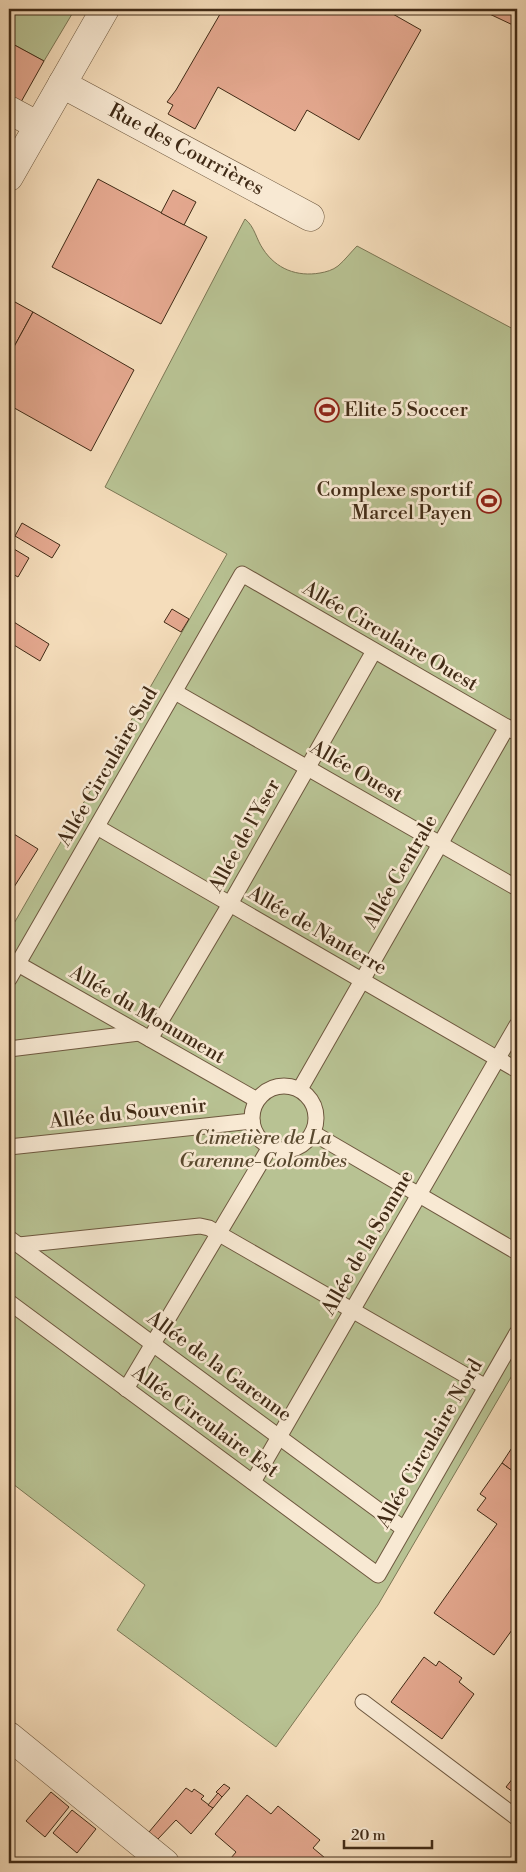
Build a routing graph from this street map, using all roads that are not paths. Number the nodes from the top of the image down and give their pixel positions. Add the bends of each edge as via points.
1 (105, 9) edge
2 (62, 84) junction
3 (9, 110) edge
4 (37, 125) junction
5 (9, 177) edge
6 (310, 218) dead end
7 (242, 574) joint
8 (374, 651) junction
9 (175, 692) junction
10 (512, 730) edge
11 (307, 767) junction
12 (97, 827) junction
13 (440, 844) junction
14 (517, 888) edge
15 (230, 904) junction
16 (18, 964) junction
17 (9, 980) edge
18 (362, 981) junction
19 (517, 1025) edge
20 (145, 1036) junction
21 (9, 1049) edge
22 (498, 1058) junction
23 (517, 1070) edge
24 (300, 1089) junction
25 (257, 1100) junction
26 (252, 1121) junction
27 (313, 1133) junction
28 (9, 1147) edge
29 (270, 1147) junction
30 (418, 1196) junction
31 (219, 1233) junction
32 (14, 1242) edge
33 (517, 1252) edge
34 (9, 1302) edge
35 (352, 1310) junction
36 (517, 1332) edge
37 (152, 1343) junction
38 (486, 1387) junction
39 (126, 1389) junction
40 (279, 1436) junction
41 (253, 1482) junction
42 (404, 1529) junction
43 (378, 1575) joint
44 (363, 1702) dead end
45 (9, 1736) edge
46 (517, 1818) edge
47 (165, 1863) edge

1 - 2 street
2 - 4 street
2 - 6 street, Rue des Courrières
3 - 4 street
4 - 5 street
7 - 8 lane, Allée Circulaire Ouest
7 - 9 lane, Allée Circulaire Sud
8 - 10 lane, Allée Circulaire Ouest
8 - 11 lane, Allée de l'Yser
9 - 11 lane, Allée Ouest
9 - 12 lane, Allée Circulaire Sud
10 - 13 lane, Allée Centrale
11 - 13 lane, Allée Ouest
11 - 15 lane, Allée de l'Yser
12 - 15 lane, Allée de Nanterre
12 - 16 lane, Allée Circulaire Sud
13 - 14 lane, Allée Ouest
13 - 18 lane, Allée Centrale
15 - 18 lane, Allée de Nanterre
15 - 20 lane, Allée de l'Yser
16 - 17 lane, Allée Circulaire Sud
16 - 20 lane, Allée du Monument
18 - 22 lane, Allée de Nanterre
18 - 24 lane, Allée Centrale
19 - 22 lane, Allée de la Somme
20 - 21 lane
20 - 25 lane, Allée du Monument
22 - 23 lane, Allée de Nanterre
22 - 30 lane, Allée de la Somme
24 - 25 lane via 276,1086
24 - 27 lane via 315,1108
25 - 26 lane via 252,1110
26 - 28 lane, Allée du Souvenir
26 - 29 lane via 261,1141
27 - 29 lane via 294,1148
27 - 30 lane
29 - 31 lane
30 - 33 lane
30 - 35 lane, Allée de la Somme
31 - 32 lane via 200,1226
31 - 35 lane
31 - 37 lane
32 - 37 lane, Allée de la Garenne
34 - 39 lane, Allée Circulaire Est
35 - 38 lane
35 - 40 lane, Allée de la Somme
36 - 38 lane, Allée Circulaire Nord
37 - 39 lane
37 - 40 lane, Allée de la Garenne
38 - 42 lane, Allée Circulaire Nord
39 - 41 lane, Allée Circulaire Est
40 - 41 lane, Allée de la Somme
40 - 42 lane, Allée de la Garenne
41 - 43 lane, Allée Circulaire Est
42 - 43 lane, Allée Circulaire Nord
44 - 46 lane
45 - 47 street

